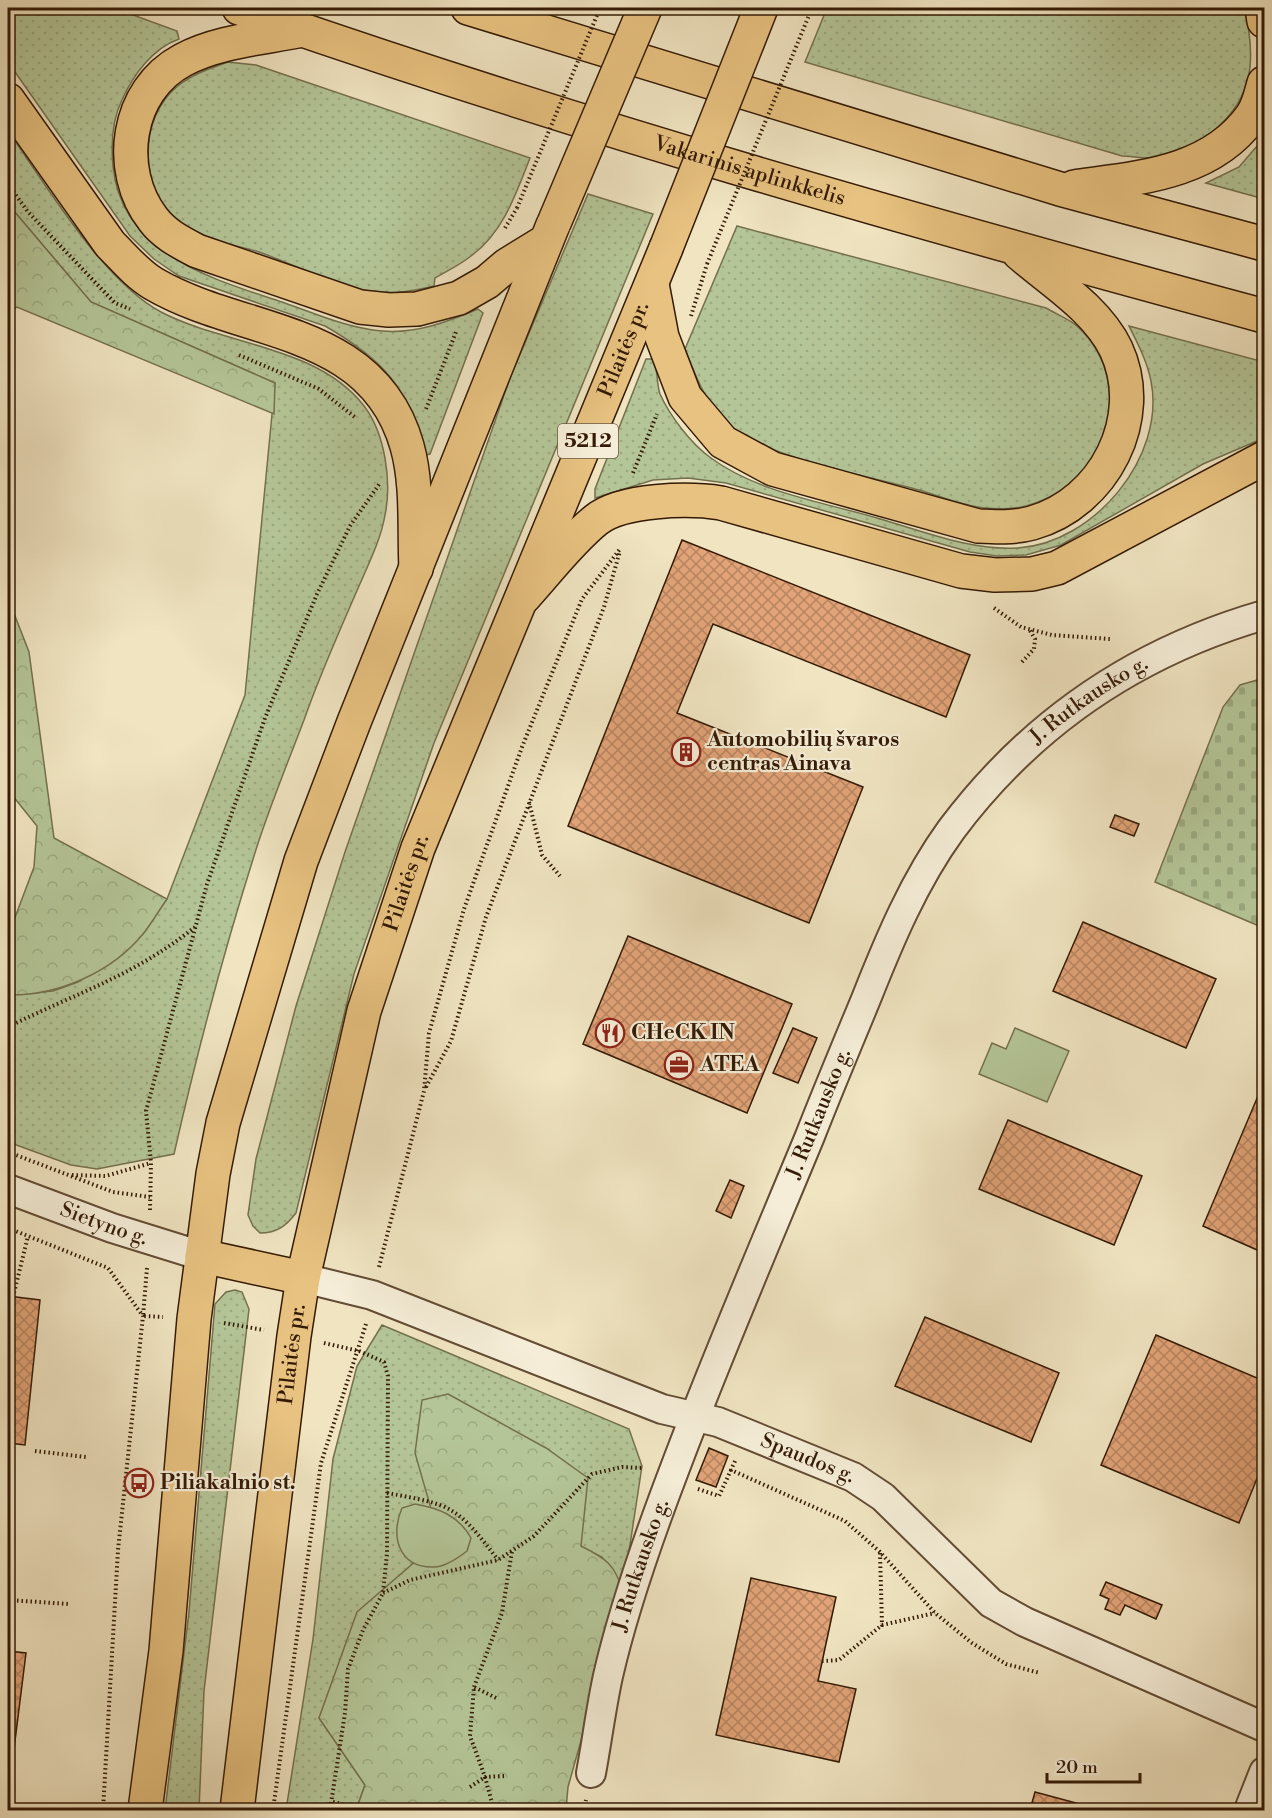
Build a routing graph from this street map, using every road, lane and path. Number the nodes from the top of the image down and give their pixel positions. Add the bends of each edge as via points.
1 (239, 8) edge
2 (468, 8) edge
3 (600, 8) edge
4 (645, 8) edge
5 (761, 8) edge
6 (812, 8) edge
7 (1262, 8) edge
8 (1264, 21) edge
9 (303, 30) junction
10 (1264, 83) edge
11 (8, 100) edge
12 (1060, 189) junction
13 (517, 208) dead end
14 (550, 232) junction
15 (1264, 244) edge
16 (1013, 248) junction
17 (707, 264) dead end
18 (652, 284) junction
19 (1264, 316) edge
20 (458, 326) dead end
21 (675, 371) junction
22 (423, 417) dead end
23 (1264, 458) edge
24 (387, 473) dead end
25 (628, 507) junction
26 (620, 549) junction
27 (416, 568) junction
28 (970, 572) junction
29 (524, 597) junction
30 (1264, 615) edge
31 (1029, 629) junction
32 (1110, 639) dead end
33 (1022, 662) dead end
34 (529, 801) junction
35 (561, 876) dead end
36 (12, 910) dead end
37 (8, 921) edge
38 (196, 927) junction
39 (8, 1027) edge
40 (424, 1090) junction
41 (8, 1152) edge
42 (151, 1163) junction
43 (68, 1175) junction
44 (8, 1189) edge
45 (150, 1197) junction
46 (8, 1228) edge
47 (28, 1236) junction
48 (149, 1240) junction
49 (202, 1256) junction
50 (303, 1278) junction
51 (372, 1295) junction
52 (13, 1297) dead end
53 (143, 1316) junction
54 (194, 1319) junction
55 (294, 1336) junction
56 (694, 1418) junction
57 (747, 1432) junction
58 (35, 1451) dead end
59 (86, 1457) dead end
60 (649, 1468) dead end
61 (387, 1493) junction
62 (512, 1551) junction
63 (880, 1552) junction
64 (498, 1560) junction
65 (383, 1593) junction
66 (8, 1600) edge
67 (69, 1604) dead end
68 (935, 1613) junction
69 (882, 1624) junction
70 (822, 1660) dead end
71 (1040, 1673) dead end
72 (474, 1687) junction
73 (496, 1698) dead end
74 (1264, 1727) edge
75 (1264, 1772) edge
76 (591, 1773) dead end
77 (506, 1776) dead end
78 (485, 1777) junction
79 (470, 1787) dead end
80 (333, 1802) junction
81 (103, 1810) edge
82 (145, 1810) edge
83 (237, 1810) edge
84 (273, 1810) edge
85 (330, 1810) edge
86 (371, 1810) edge
87 (494, 1810) edge
88 (1249, 1810) edge

1 - 9 main road, Vakarinis aplinkkelis
2 - 12 main road
3 - 13 path, bridge
4 - 14 main road, bridge
5 - 18 main road, Pilaitės pr. / 5212, bridge
6 - 17 path, bridge
7 - 8 main road
9 - 14 main road via 207,50 181,61 160,78 143,102 132,124 134,181 153,220 171,238 196,251 349,303 389,310 417,309 459,298 487,282
9 - 16 main road, Vakarinis aplinkkelis via 546,110
10 - 12 main road via 1252,116 1221,148 1164,173
11 - 27 main road via 110,244 153,283 187,300 311,342 342,357 366,376 398,420 407,447 413,476
12 - 15 main road
14 - 27 main road
16 - 19 main road, Vakarinis aplinkkelis
16 - 21 main road via 1095,318 1116,349 1125,385 1126,419 1117,449 1102,476 1080,498 1054,515 1004,528 978,526 773,469 723,442 685,397
18 - 21 main road via 662,337
18 - 29 main road, Pilaitės pr. / 5212
20 - 22 path
21 - 25 path via 632,477
23 - 28 main road via 1058,568 1032,574
24 - 38 path via 350,526 316,594 265,718 207,884
25 - 26 path via 629,524
25 - 28 main road via 692,498 721,503
25 - 29 main road via 597,519
26 - 34 path via 604,607
26 - 40 path via 582,599 500,809 445,970 429,1034
27 - 49 main road via 291,895 223,1123
28 - 31 path via 994,608
29 - 50 main road, Pilaitės pr. via 418,849 364,1011
30 - 56 street, J. Rutkausko g. via 1195,639 1090,694 1011,760 950,832 916,886 889,942
31 - 32 path via 1052,635
31 - 33 path via 1035,639 1034,649
34 - 35 path via 542,855
34 - 40 path via 486,917 451,1041
36 - 37 path
38 - 39 path via 163,953 113,980
38 - 42 path via 146,1111
40 - 51 path
41 - 43 path
42 - 43 path via 106,1176
42 - 45 path
43 - 45 path via 114,1192
44 - 48 street, Sietyno g.
45 - 48 path
46 - 47 path
47 - 52 path
47 - 53 path via 108,1268
48 - 49 street, Sietyno g.
48 - 53 path
49 - 50 main road
49 - 54 main road
50 - 51 street, Spaudos g.
50 - 55 main road, Pilaitės pr.
51 - 56 street, Spaudos g. via 662,1409
53 - 81 path via 118,1551
54 - 55 path
54 - 82 main road via 166,1651
55 - 83 main road, Pilaitės pr.
56 - 57 street, Spaudos g.
56 - 76 street, J. Rutkausko g. via 648,1539 609,1674
57 - 63 path via 731,1470 845,1521
57 - 74 street, Spaudos g. via 853,1477 883,1497 983,1595 1025,1622
58 - 59 path
60 - 62 path via 622,1467 592,1474 534,1536
61 - 64 path via 441,1503 468,1520
61 - 65 path
61 - 84 path via 388,1376 384,1362 359,1351 321,1463
62 - 64 path
62 - 72 path via 502,1612
63 - 68 path
63 - 69 path
64 - 65 path via 410,1580
65 - 80 path via 348,1669
66 - 67 path
68 - 69 path
68 - 71 path via 1006,1664
69 - 70 path via 838,1660
72 - 73 path
72 - 78 path via 470,1736
75 - 88 street
77 - 78 path
78 - 79 path
78 - 87 path
80 - 85 path
80 - 86 path

